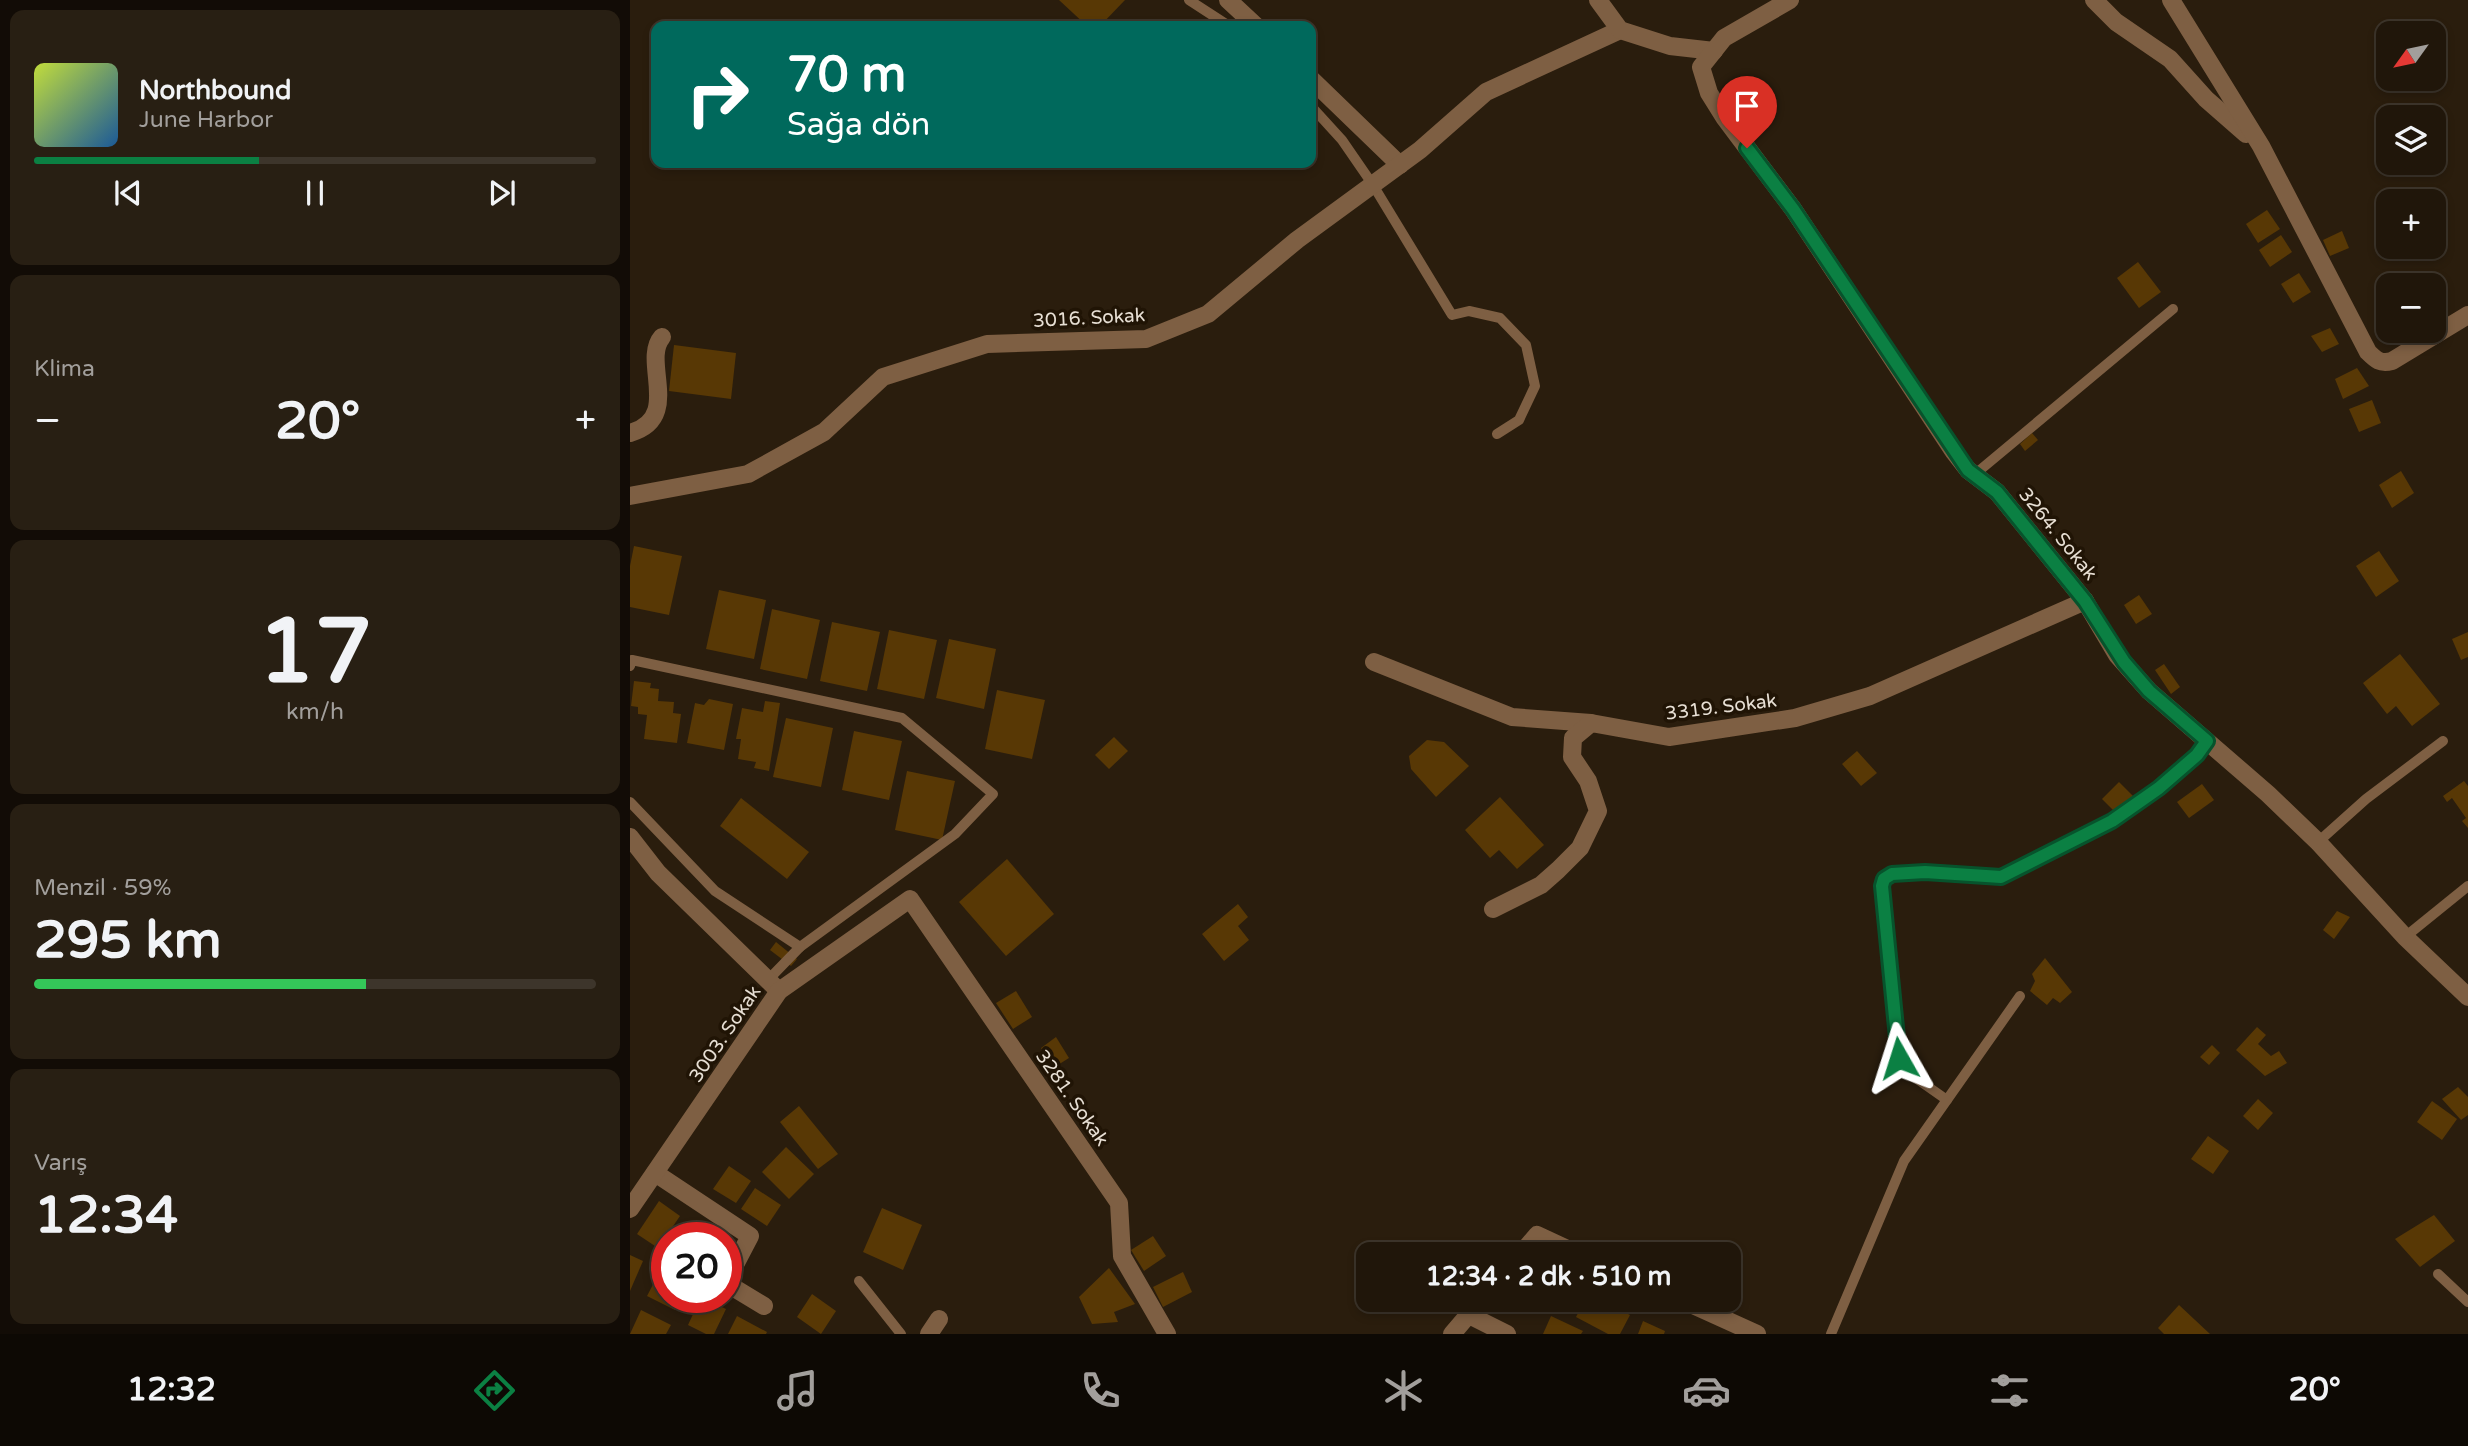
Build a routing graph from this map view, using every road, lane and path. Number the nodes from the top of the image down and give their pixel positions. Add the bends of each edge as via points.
1 (1189, 0) edge
2 (1228, 0) edge
3 (1598, 0) edge
4 (1790, 0) edge
5 (2094, 0) edge
6 (2171, 0) edge
7 (1220, 21) edge
8 (1251, 21) edge
9 (1620, 30) junction
10 (1714, 51) junction
11 (1316, 84) edge
12 (1316, 111) edge
13 (2260, 146) junction
14 (1400, 165) junction
15 (1373, 185) junction
16 (2173, 309) dead end
17 (2468, 315) edge
18 (662, 337) dead end
19 (630, 433) edge
20 (1497, 434) dead end
21 (1974, 475) junction
22 (630, 496) edge
23 (2085, 601) junction
24 (1374, 662) dead end
25 (630, 666) edge
26 (1591, 723) junction
27 (2207, 741) junction
28 (2443, 741) dead end
29 (630, 802) edge
30 (630, 837) edge
31 (2318, 842) junction
32 (2468, 886) edge
33 (1493, 909) dead end
34 (2405, 937) junction
35 (800, 947) junction
36 (774, 985) junction
37 (2020, 996) dead end
38 (2468, 997) edge
39 (1947, 1100) junction
40 (655, 1173) junction
41 (630, 1209) edge
42 (729, 1222) edge
43 (742, 1231) edge
44 (1531, 1242) edge
45 (1552, 1242) edge
46 (742, 1251) edge
47 (2438, 1274) dead end
48 (859, 1281) dead end
49 (742, 1292) edge
50 (2468, 1302) edge
51 (764, 1306) dead end
52 (1708, 1312) edge
53 (1469, 1314) joint
54 (901, 1334) edge
55 (1167, 1334) edge
56 (1452, 1334) edge
57 (1507, 1334) edge
58 (1757, 1334) edge
59 (1831, 1334) edge

1 - 7 lane
2 - 8 street
3 - 9 street
4 - 10 street via 1724,38
5 - 13 street via 2116,22 2170,59 2206,99
6 - 13 street
9 - 10 street via 1670,46
9 - 14 street, 3016. Sokak via 1486,92
10 - 21 street, 3264. Sokak via 1701,67 1709,93
11 - 14 street
12 - 15 lane
13 - 17 street via 2376,360 2392,361
14 - 15 street, 3016. Sokak
15 - 20 lane via 1452,315 1469,311 1500,318 1526,345 1535,386 1519,420
15 - 22 street, 3016. Sokak via 1208,314 1146,339 987,344 883,377 824,432 748,474
16 - 21 lane
18 - 19 street via 656,345 659,400 649,423
21 - 23 street, 3264. Sokak via 1997,492
23 - 26 street, 3319. Sokak via 1870,696 1796,718 1669,737
23 - 27 street, 3264. Sokak via 2124,662 2149,691
24 - 26 street, 3319. Sokak via 1512,718
25 - 35 lane via 632,660 902,718 993,794 955,834
26 - 33 street via 1573,738 1572,757 1588,780 1598,811 1580,848 1541,885
27 - 31 street, 3264. Sokak
27 - 39 lane via 2159,788 2112,821 2001,877 1925,872 1892,874 1884,879 1899,1058 1910,1074
28 - 31 lane
29 - 35 lane via 715,891
30 - 36 street, 3003. Sokak via 658,873
31 - 34 street, 3264. Sokak
32 - 34 lane
34 - 38 street, 3264. Sokak
35 - 36 lane
36 - 40 street, 3003. Sokak
36 - 55 street, 3281. Sokak via 910,899 1119,1203 1122,1256
37 - 39 lane
39 - 59 lane via 1904,1161
40 - 41 street, 3003. Sokak
40 - 42 street
43 - 46 street via 750,1236
44 - 45 street via 1537,1235
47 - 50 lane
48 - 54 lane
49 - 51 street
52 - 58 street
53 - 56 street
53 - 57 street

